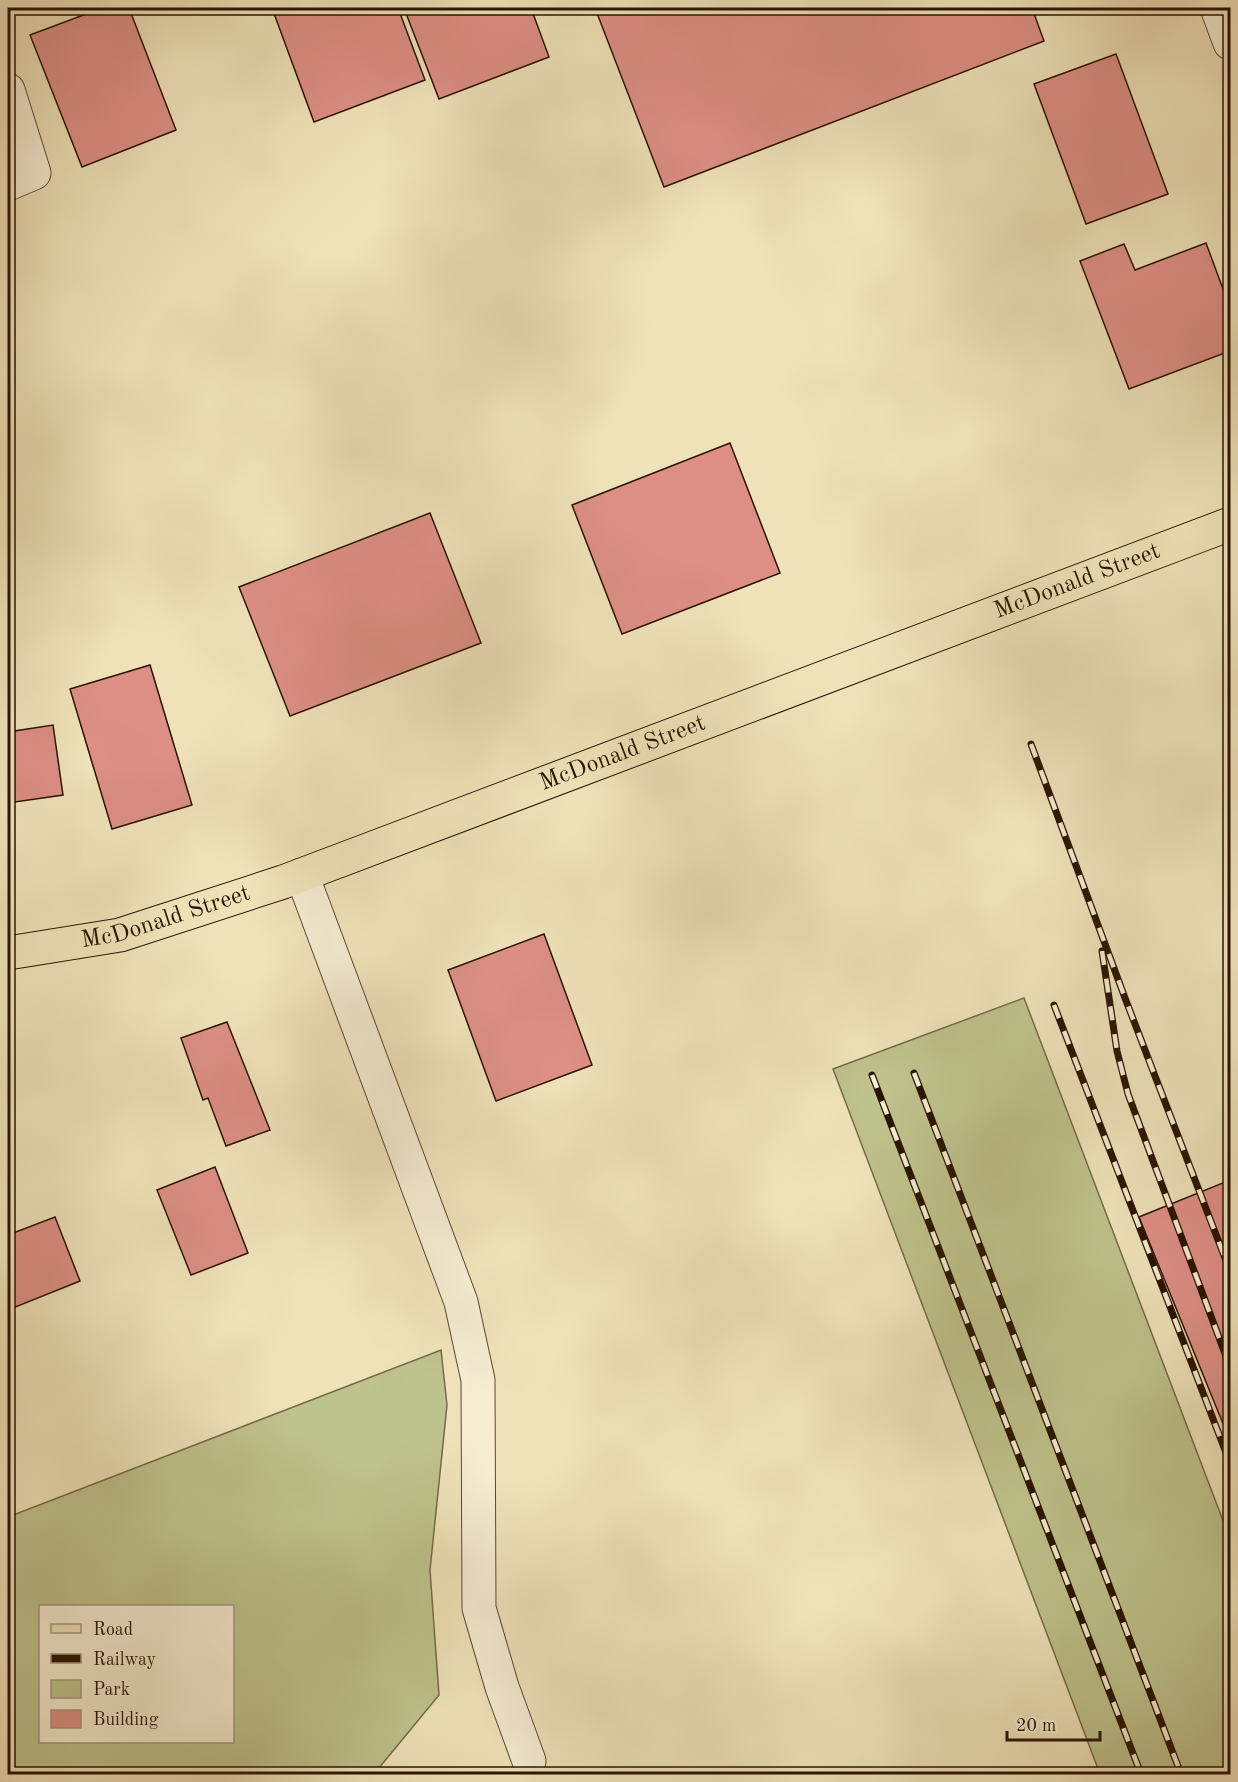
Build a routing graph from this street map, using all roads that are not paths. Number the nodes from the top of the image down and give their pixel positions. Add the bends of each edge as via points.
1 (1217, 8) edge
2 (1230, 43) edge
3 (8, 90) edge
4 (8, 184) edge
5 (1230, 524) edge
6 (302, 875) junction
7 (8, 953) edge
8 (529, 1761) dead end

1 - 2 street
3 - 4 street via 34,173
5 - 6 main road, McDonald Street
6 - 7 main road, McDonald Street via 120,935
6 - 8 street via 461,1302 478,1380 479,1608

